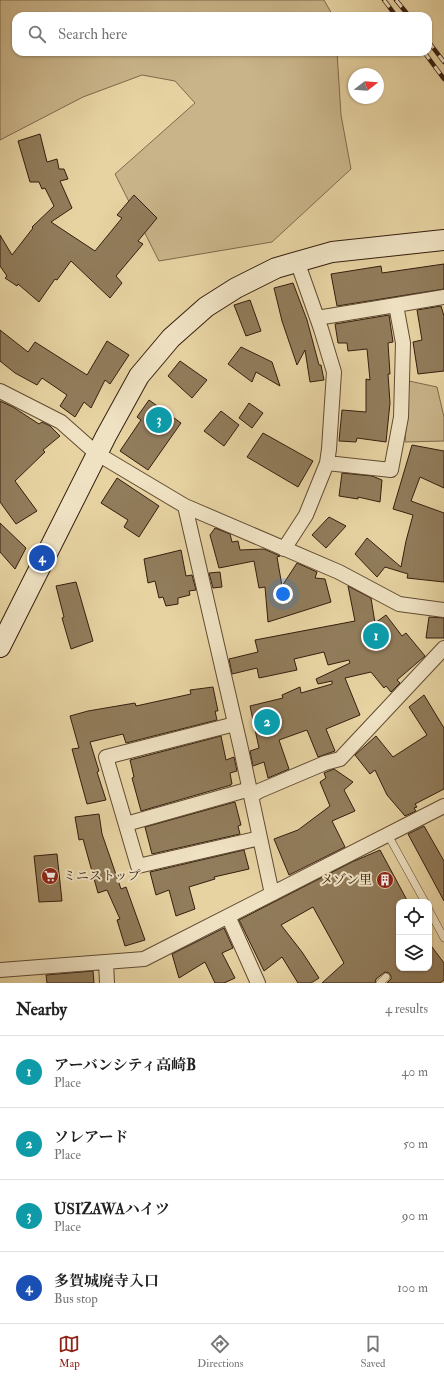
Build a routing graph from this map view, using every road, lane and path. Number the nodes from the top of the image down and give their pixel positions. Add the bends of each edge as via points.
1 (444, 240) edge
2 (297, 261) junction
3 (444, 297) edge
4 (396, 305) junction
5 (317, 318) junction
6 (0, 392) edge
7 (96, 453) junction
8 (327, 463) junction
9 (185, 506) junction
10 (284, 549) junction
11 (444, 610) edge
12 (0, 647) edge
13 (444, 648) edge
14 (235, 724) junction
15 (250, 792) junction
16 (444, 806) edge
17 (126, 824) junction
18 (388, 835) junction
19 (260, 838) junction
20 (272, 894) junction
21 (423, 899) edge
22 (228, 916) junction
23 (432, 916) edge
24 (444, 938) edge
25 (106, 962) junction
26 (0, 970) edge
27 (386, 977) dead end
28 (107, 983) edge
29 (258, 983) edge
30 (380, 983) edge

1 - 2 street via 332,252
2 - 5 street
2 - 7 street via 276,268 236,288 206,307 171,338 139,376
3 - 4 street
4 - 5 street
4 - 8 street via 403,343 401,417 391,470
5 - 8 street via 334,372
6 - 7 street via 61,422
7 - 9 street
7 - 12 street
8 - 10 street via 306,515
9 - 10 street
9 - 14 street
10 - 11 street via 339,572 399,604
13 - 15 street via 340,759 259,791
14 - 15 street
14 - 17 street via 106,757
15 - 17 street
15 - 19 street
16 - 18 street
17 - 19 street via 138,866
18 - 20 street
18 - 21 lane
19 - 20 street
20 - 22 street
22 - 25 street via 144,959
22 - 29 street
23 - 24 lane
25 - 26 street
25 - 28 street
27 - 30 lane

